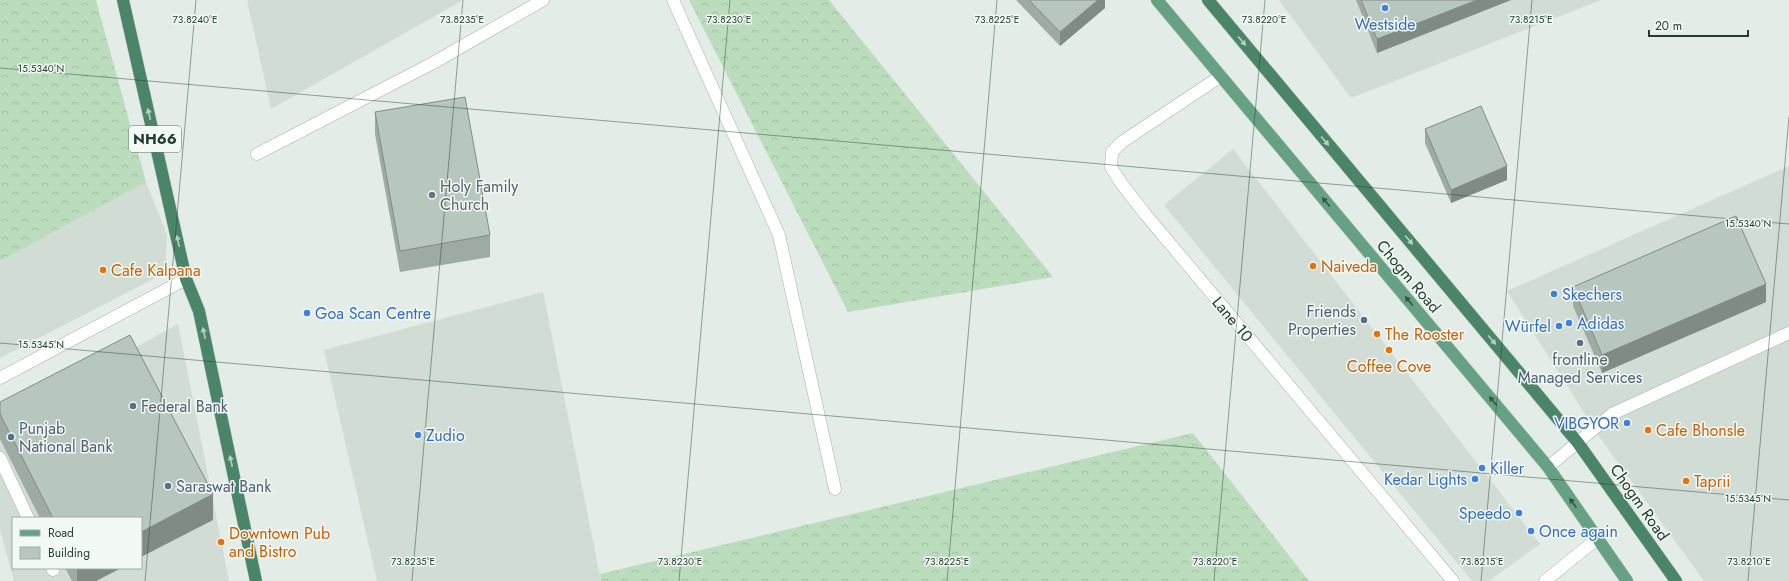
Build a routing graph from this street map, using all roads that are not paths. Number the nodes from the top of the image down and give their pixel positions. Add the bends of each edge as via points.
1 (123, 0) edge
2 (544, 0) edge
3 (673, 0) edge
4 (1208, 0) edge
5 (1161, 1) edge
6 (1221, 76) junction
7 (257, 154) dead end
8 (186, 279) junction
9 (1789, 332) edge
10 (0, 378) edge
11 (1578, 443) junction
12 (0, 458) edge
13 (1548, 467) junction
14 (836, 489) dead end
15 (28, 517) edge
16 (1598, 538) junction
17 (256, 581) edge
18 (1453, 581) edge
19 (1545, 581) edge
20 (1627, 581) edge
21 (1676, 581) edge

8 -> 1 highway, NH66
2 - 7 street via 433,62
3 - 14 street via 779,234
4 -> 11 highway, Chogm Road
5 - 6 main road, Chogm Road
13 -> 6 main road, Chogm Road
6 - 18 street, Lane 10 via 1122,142 1112,152 1111,166 1152,221
8 - 10 street
17 -> 8 highway, NH66 via 199,311
9 - 11 street via 1612,414
11 - 13 street
11 - 21 highway, Chogm Road
12 - 15 street
16 -> 13 main road, Chogm Road
16 - 19 street
16 - 20 main road, Chogm Road

